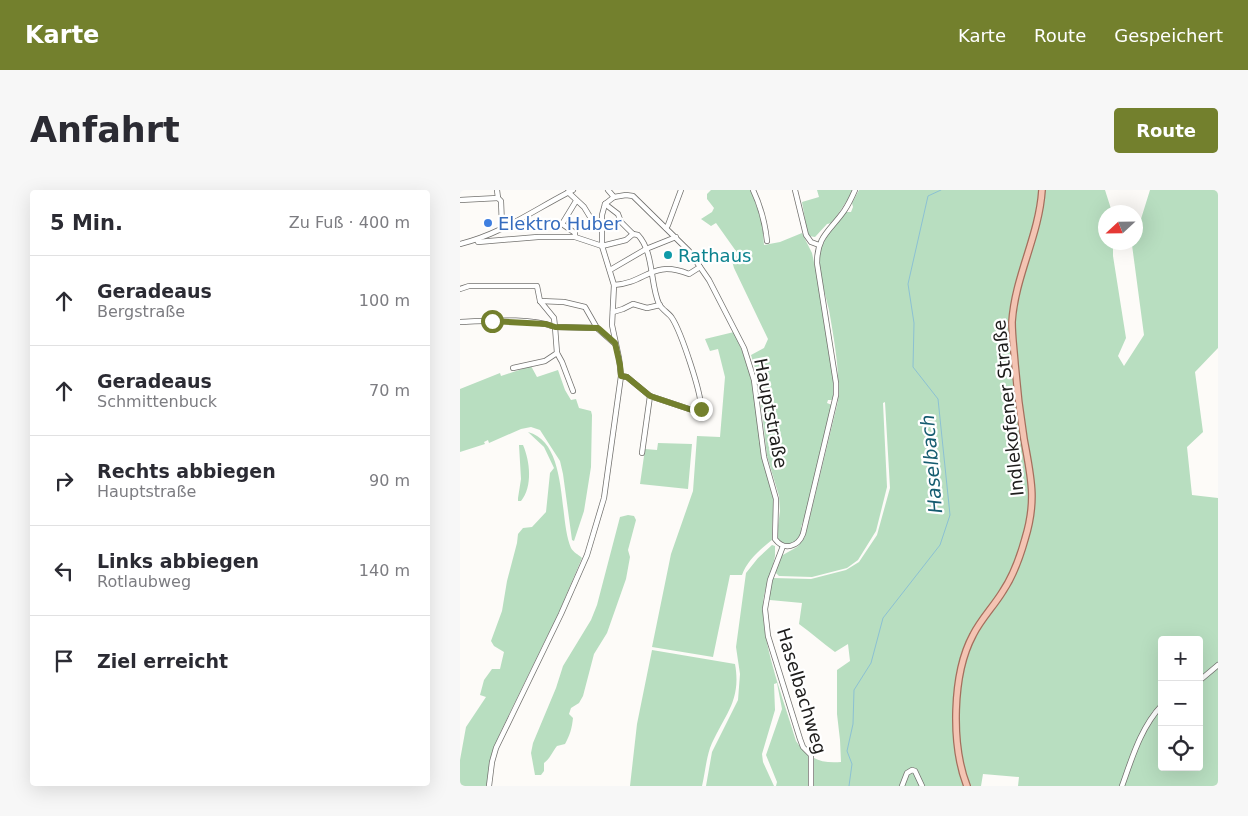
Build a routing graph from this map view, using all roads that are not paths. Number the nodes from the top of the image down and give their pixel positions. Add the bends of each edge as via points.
1 (497, 190) edge
2 (608, 190) edge
3 (681, 190) edge
4 (753, 190) edge
5 (794, 190) edge
6 (855, 190) edge
7 (1042, 190) edge
8 (571, 191) edge
9 (614, 197) junction
10 (498, 198) junction
11 (460, 200) edge
12 (576, 201) junction
13 (605, 204) junction
14 (602, 227) junction
15 (504, 228) junction
16 (666, 228) junction
17 (633, 234) junction
18 (575, 237) junction
19 (676, 237) junction
20 (477, 240) junction
21 (767, 241) dead end
22 (460, 244) edge
23 (819, 245) junction
24 (602, 246) junction
25 (646, 249) junction
26 (700, 267) junction
27 (610, 270) junction
28 (651, 272) junction
29 (614, 285) junction
30 (460, 288) edge
31 (540, 301) junction
32 (660, 305) junction
33 (613, 312) junction
34 (460, 322) edge
35 (555, 327) junction
36 (598, 328) junction
37 (615, 343) junction
38 (557, 353) junction
39 (514, 368) dead end
40 (621, 376) junction
41 (573, 391) dead end
42 (650, 396) junction
43 (642, 453) dead end
44 (783, 546) junction
45 (1218, 665) edge
46 (1203, 678) edge
47 (1158, 710) edge
48 (490, 786) edge
49 (811, 786) edge
50 (902, 786) edge
51 (922, 786) edge
52 (967, 786) edge
53 (1122, 786) edge

1 - 10 street
2 - 9 street
3 - 16 street
4 - 21 street via 765,222
5 - 23 street via 806,235
6 - 23 street
7 - 52 main road, Indlekofener Straße via 1035,233 1013,309 1013,342 1031,477 1032,515 1017,565 972,636 961,670 956,743
8 - 12 street
8 - 15 street
9 - 13 street
9 - 16 street, Hauptstraße via 633,196
10 - 11 street
10 - 15 street
12 - 14 street via 584,207 595,225
12 - 18 street via 562,224
13 - 14 street
13 - 17 street via 618,214
14 - 24 street
15 - 20 street
16 - 19 street, Hauptstraße
17 - 24 street via 626,240
17 - 25 street via 638,235
18 - 20 street
18 - 24 street
19 - 25 street
19 - 26 street, Hauptstraße
20 - 22 street
23 - 44 street, Hauptstraße via 817,263 836,395 801,540 788,547
24 - 27 street
25 - 27 street
25 - 28 street
26 - 28 street via 689,274 663,268
26 - 44 street, Hauptstraße via 751,366 764,457 776,499 775,539
27 - 29 street
28 - 29 street via 636,281
28 - 32 street
29 - 33 street
30 - 31 street via 537,286
31 - 35 street via 554,318
31 - 36 street via 564,302 585,308
32 - 33 street via 647,308 634,304
32 - 42 street via 672,317 683,343 702,406 695,411
33 - 37 street
34 - 35 street via 524,322
35 - 36 street
35 - 38 street
36 - 37 street
37 - 40 street
38 - 39 street via 545,361
38 - 41 street
40 - 42 street via 627,377
40 - 48 street via 609,468 587,555 496,748
42 - 43 street
44 - 49 street, Haselbachweg via 770,580 765,609 768,636 800,739 811,755
45 - 46 street
47 - 53 street via 1143,733
50 - 51 street via 907,773 912,770

